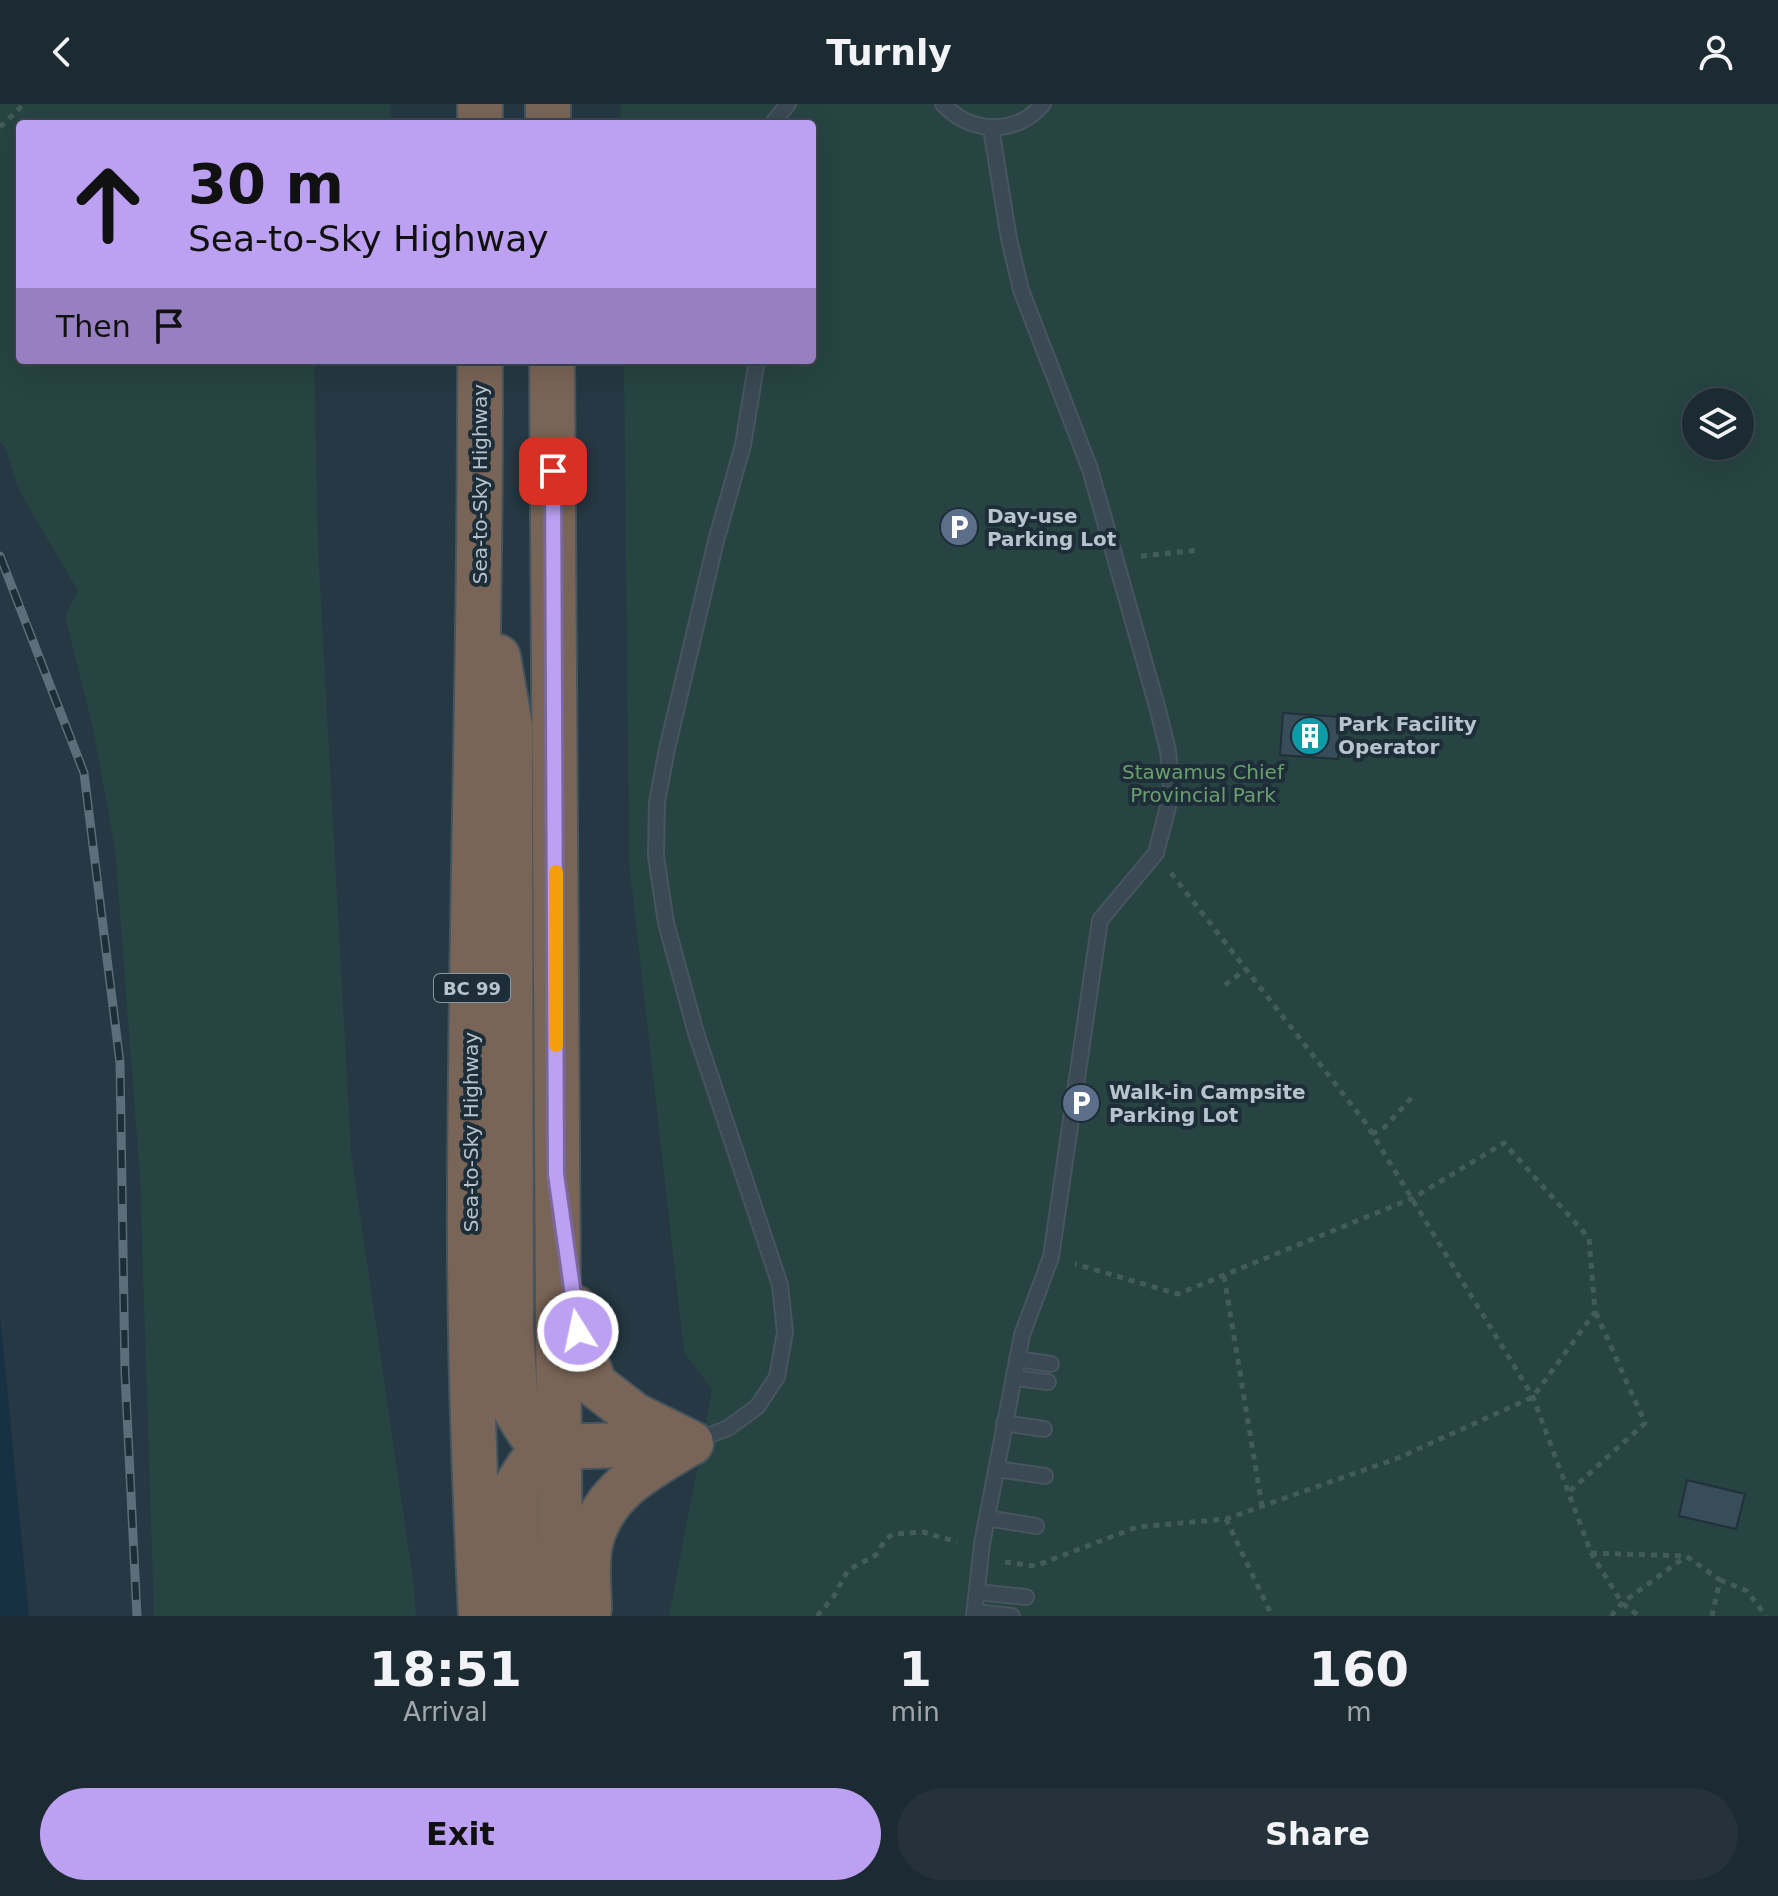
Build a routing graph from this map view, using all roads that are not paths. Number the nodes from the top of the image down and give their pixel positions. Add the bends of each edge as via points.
1 (788, 104) edge
2 (943, 104) edge
3 (1043, 104) edge
4 (775, 120) edge
5 (991, 128) junction
6 (480, 364) edge
7 (552, 364) edge
8 (756, 364) edge
9 (481, 564) junction
10 (556, 1174) junction
11 (1017, 1359) junction
12 (1051, 1364) dead end
13 (1014, 1378) junction
14 (1048, 1382) dead end
15 (1004, 1423) junction
16 (1044, 1429) dead end
17 (691, 1443) junction
18 (558, 1447) junction
19 (997, 1469) junction
20 (1045, 1476) dead end
21 (987, 1518) junction
22 (1036, 1526) dead end
23 (977, 1592) junction
24 (1026, 1597) dead end
25 (975, 1614) edge
26 (481, 1616) edge
27 (517, 1616) edge
28 (560, 1616) edge
29 (589, 1616) edge
30 (1012, 1616) edge

1 - 4 lane
2 - 5 lane via 961,120
3 - 5 lane via 1020,123
5 - 11 lane via 1021,290 1090,469 1168,751 1170,799 1156,853 1100,920 1051,1257
6 - 9 highway, Sea-to-Sky Highway / BC 99
7 - 10 highway
8 - 17 lane via 743,445 667,749 657,802 656,856 666,923 696,1033 776,1271 785,1332 777,1377 757,1407 728,1428
9 - 18 highway via 510,726 511,1311 516,1411 530,1433
9 - 26 highway, Sea-to-Sky Highway / BC 99 via 469,1189
10 - 17 highway via 575,1315 594,1384 634,1415
10 - 18 highway
11 - 12 lane
11 - 13 lane
13 - 14 lane
13 - 15 lane
15 - 16 lane
15 - 19 lane
17 - 18 highway
17 - 29 highway via 636,1476 607,1502 590,1542
18 - 27 highway via 529,1466 515,1488
18 - 28 highway
19 - 20 lane
19 - 21 lane
21 - 22 lane
21 - 23 lane
23 - 24 lane
23 - 25 lane
25 - 30 lane

